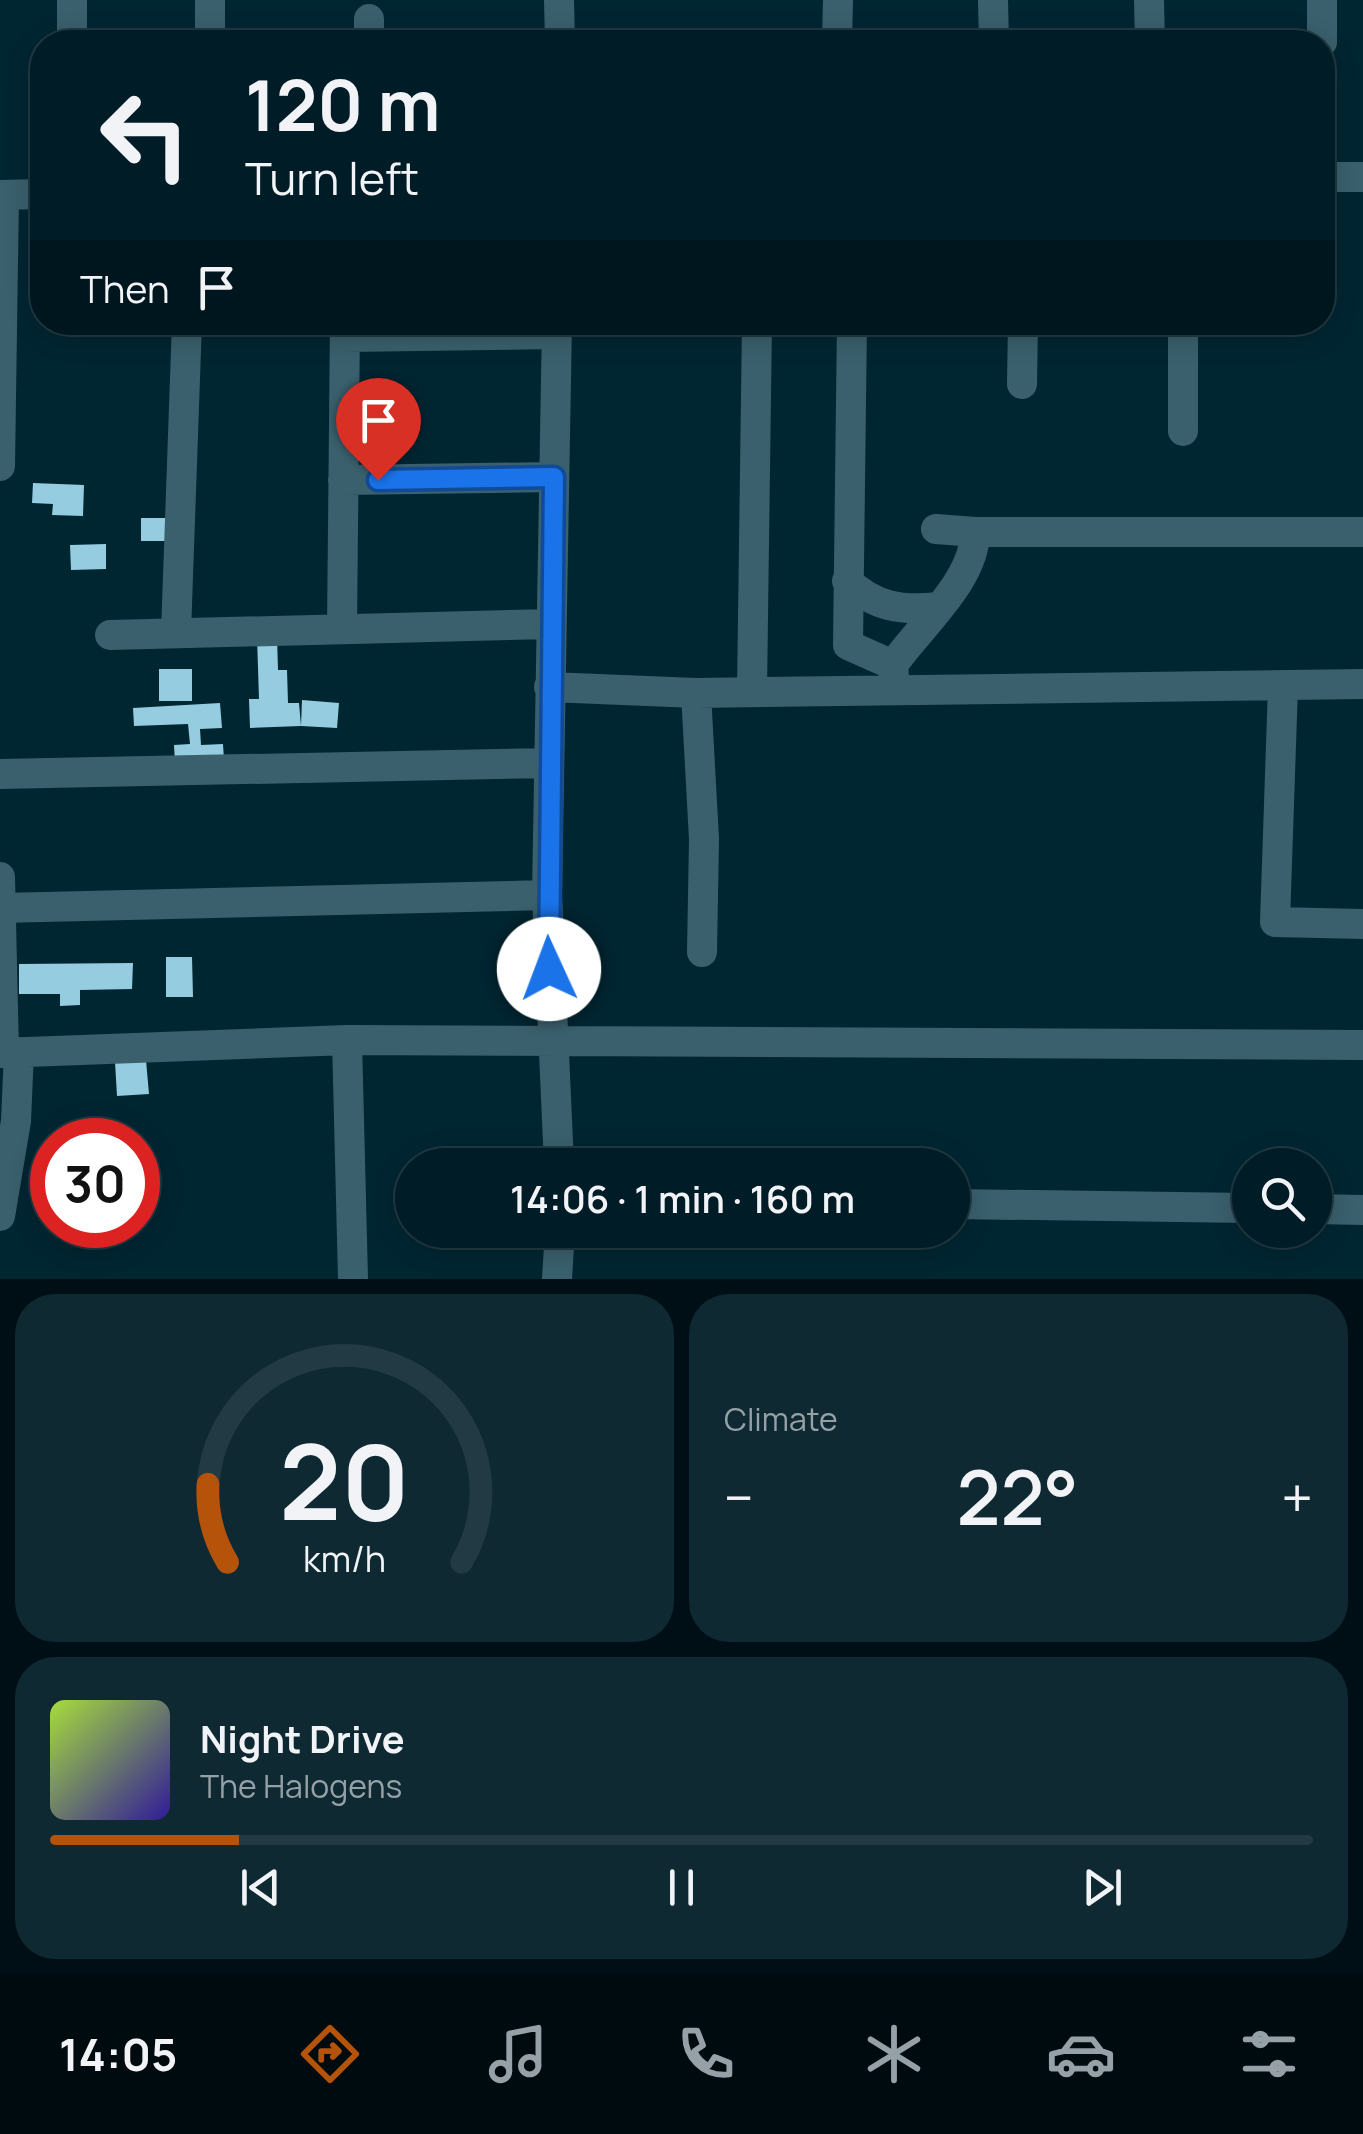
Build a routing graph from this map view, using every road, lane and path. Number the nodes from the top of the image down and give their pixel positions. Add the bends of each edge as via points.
1 (72, 0) edge
2 (210, 0) edge
3 (559, 0) edge
4 (838, 0) edge
5 (993, 0) edge
6 (1149, 0) edge
7 (1322, 0) edge
8 (72, 30) edge
9 (210, 30) edge
10 (560, 30) edge
11 (838, 30) edge
12 (994, 30) edge
13 (1150, 30) edge
14 (1322, 30) edge
15 (1335, 177) edge
16 (1363, 177) edge
17 (30, 194) edge
18 (2, 195) edge
19 (187, 335) edge
20 (345, 335) edge
21 (557, 335) edge
22 (757, 335) edge
23 (852, 335) edge
24 (1022, 335) edge
25 (1183, 335) edge
26 (1022, 384) dead end
27 (1183, 431) dead end
28 (0, 436) edge
29 (0, 466) edge
30 (554, 477) junction
31 (343, 480) junction
32 (936, 529) dead end
33 (976, 532) junction
34 (1363, 532) edge
35 (847, 581) junction
36 (938, 607) junction
37 (552, 624) junction
38 (342, 629) junction
39 (176, 633) junction
40 (110, 634) dead end
41 (894, 677) junction
42 (1363, 684) edge
43 (1283, 686) junction
44 (549, 687) junction
45 (696, 692) junction
46 (752, 692) junction
47 (549, 762) junction
48 (0, 774) edge
49 (0, 877) edge
50 (547, 895) junction
51 (1, 908) edge
52 (1363, 924) edge
53 (702, 952) dead end
54 (347, 1040) junction
55 (551, 1044) junction
56 (1363, 1046) edge
57 (8, 1053) edge
58 (558, 1148) edge
59 (970, 1204) edge
60 (1232, 1208) edge
61 (1332, 1209) edge
62 (1363, 1210) edge
63 (0, 1216) edge
64 (559, 1248) edge
65 (353, 1279) edge
66 (558, 1279) edge

1 - 8 street
2 - 9 street
3 - 10 street
4 - 11 street
5 - 12 street
6 - 13 street
7 - 14 street
15 - 16 street
17 - 18 street
18 - 28 street
19 - 39 street
20 - 31 street
21 - 30 street
22 - 46 street
23 - 35 street
24 - 26 street
25 - 27 street
28 - 29 street
30 - 31 street
30 - 37 street
31 - 38 street
32 - 33 street
33 - 34 street
33 - 36 street via 975,547
35 - 36 street via 890,608
35 - 41 street via 848,645
36 - 41 street
37 - 38 street
37 - 44 street
38 - 39 street
39 - 40 street
41 - 43 street
41 - 46 street
42 - 43 street
43 - 52 street via 1275,922
44 - 45 street
44 - 47 street
45 - 46 street
45 - 53 street
47 - 48 street
47 - 50 street
49 - 51 street
50 - 51 street
50 - 55 street
51 - 57 street
54 - 55 street
54 - 57 street
54 - 65 street
55 - 56 street
55 - 58 street
57 - 63 street via 16,1121
59 - 60 street
61 - 62 street
64 - 66 street

